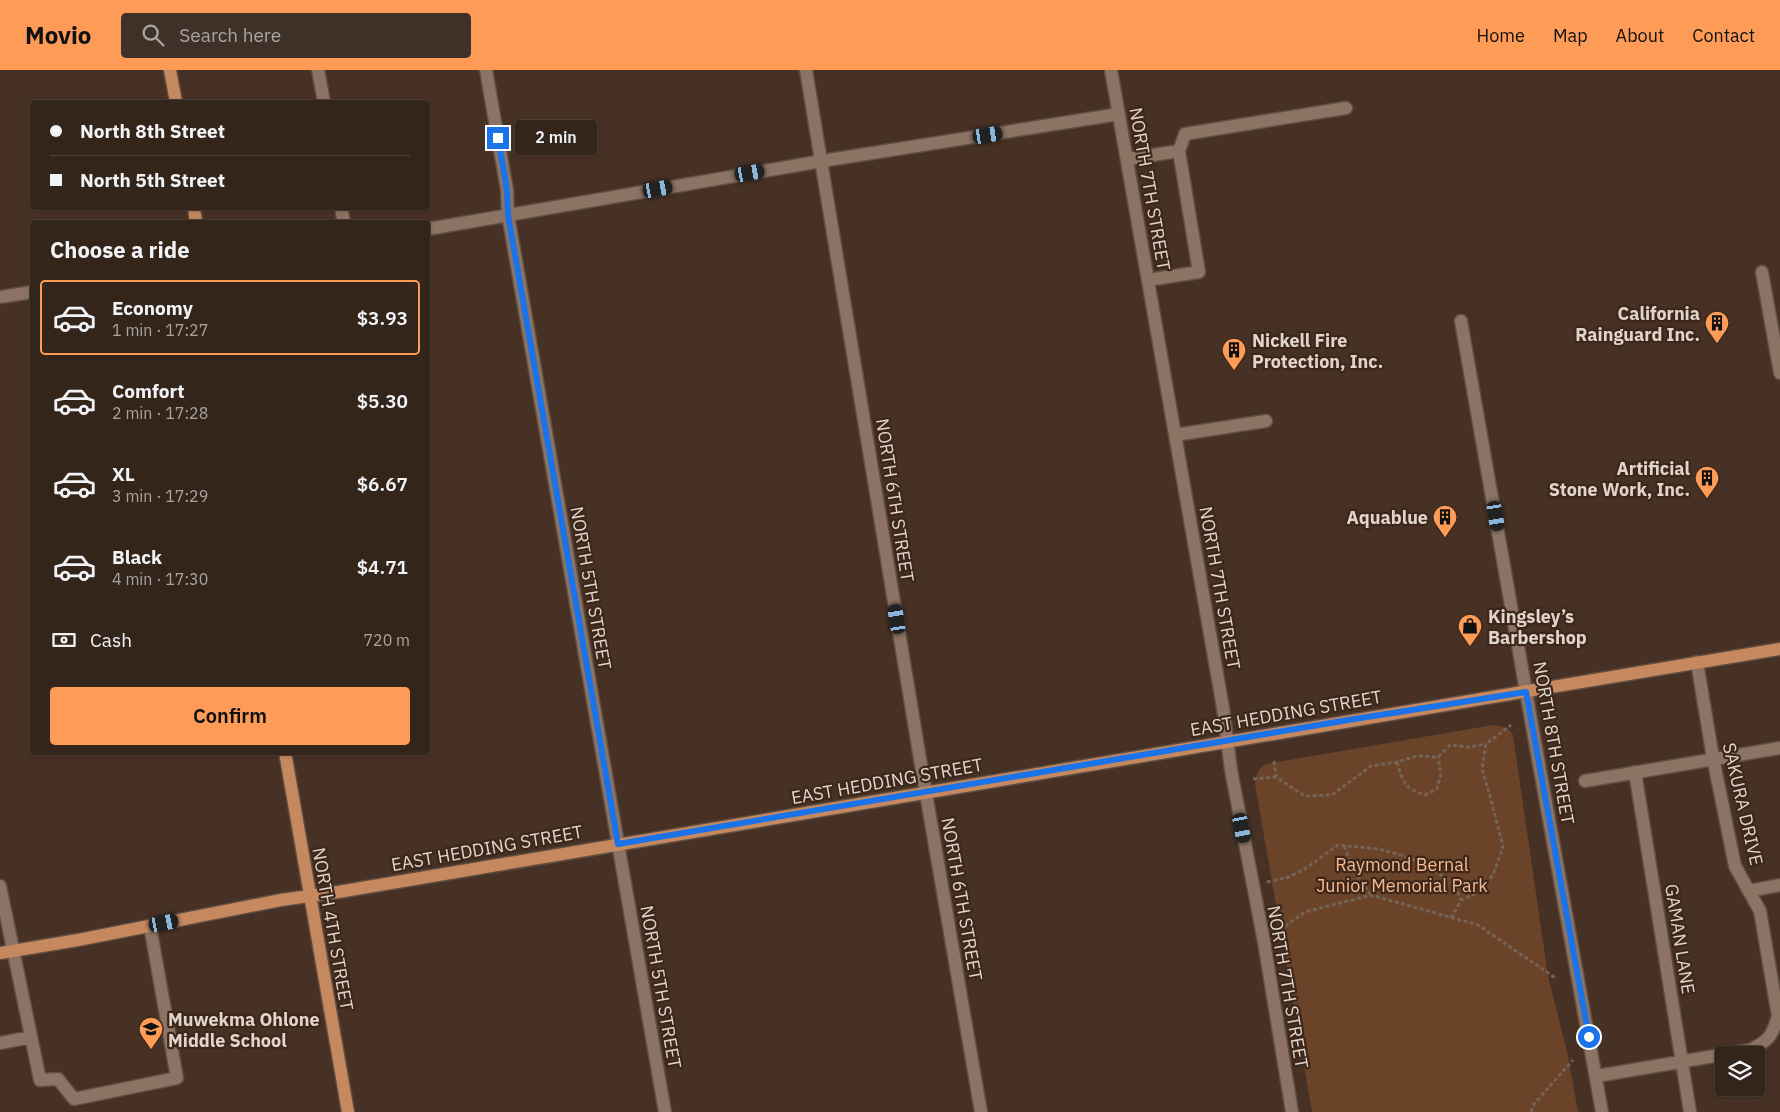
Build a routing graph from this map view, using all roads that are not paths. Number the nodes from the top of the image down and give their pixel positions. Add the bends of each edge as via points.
1 (170, 70) edge
2 (318, 70) edge
3 (486, 70) edge
4 (806, 70) edge
5 (1111, 70) edge
6 (176, 100) edge
7 (324, 100) edge
8 (1346, 108) dead end
9 (1119, 114) junction
10 (1179, 151) junction
11 (1126, 159) junction
12 (822, 161) junction
13 (508, 215) junction
14 (430, 229) edge
15 (1762, 272) dead end
16 (1148, 280) junction
17 (30, 292) edge
18 (0, 297) edge
19 (1461, 321) dead end
20 (1780, 373) edge
21 (1266, 421) dead end
22 (1175, 435) junction
23 (1780, 649) edge
24 (1697, 662) junction
25 (1526, 692) junction
26 (1228, 741) junction
27 (1780, 748) edge
28 (285, 755) edge
29 (1713, 758) junction
30 (1635, 772) junction
31 (1585, 781) dead end
32 (925, 792) junction
33 (618, 844) junction
34 (1780, 885) edge
35 (0, 886) edge
36 (1749, 891) junction
37 (310, 896) junction
38 (150, 926) junction
39 (6, 952) edge
40 (1779, 1016) edge
41 (31, 1037) junction
42 (0, 1043) edge
43 (1682, 1062) junction
44 (1597, 1076) junction
45 (348, 1112) edge
46 (665, 1112) edge
47 (981, 1112) edge
48 (1292, 1112) edge
49 (1602, 1112) edge
50 (1690, 1112) edge

1 - 6 main road
2 - 7 street
3 - 13 street, NORTH 5TH STREET via 507,190
4 - 12 street, NORTH 6TH STREET
5 - 9 street, NORTH 7TH STREET
8 - 10 street via 1185,134
9 - 11 street, NORTH 7TH STREET
9 - 12 street
10 - 11 street
10 - 16 street via 1199,272
11 - 16 street, NORTH 7TH STREET
12 - 13 street
12 - 32 street, NORTH 6TH STREET
13 - 14 street
13 - 33 street, NORTH 5TH STREET
15 - 20 street
16 - 22 street, NORTH 7TH STREET
17 - 18 street
19 - 25 street, NORTH 8TH STREET
21 - 22 street
22 - 26 street, NORTH 7TH STREET
23 - 24 main road, EAST HEDDING STREET
24 - 25 main road, EAST HEDDING STREET
24 - 29 street, SAKURA DRIVE
25 - 26 main road, EAST HEDDING STREET
25 - 44 street, NORTH 8TH STREET
26 - 32 main road, EAST HEDDING STREET
26 - 48 street, NORTH 7TH STREET
27 - 29 street
28 - 37 main road, NORTH 4TH STREET
29 - 30 street
29 - 36 street, SAKURA DRIVE via 1735,866
30 - 31 street
30 - 43 street, GAMAN LANE
32 - 33 main road, EAST HEDDING STREET
32 - 47 street, NORTH 6TH STREET
33 - 37 main road, EAST HEDDING STREET
33 - 46 street, NORTH 5TH STREET
34 - 36 street
35 - 39 street
36 - 40 street, SAKURA DRIVE via 1760,911
37 - 38 main road, EAST HEDDING STREET
37 - 45 main road, NORTH 4TH STREET
38 - 39 main road, EAST HEDDING STREET
38 - 41 street via 177,1078 74,1099 58,1080 40,1080
39 - 41 street
40 - 43 street, SAKURA DRIVE via 1764,1043 1750,1050
41 - 42 street
43 - 44 street, SAKURA DRIVE
43 - 50 street, GAMAN LANE
44 - 49 street, NORTH 8TH STREET

